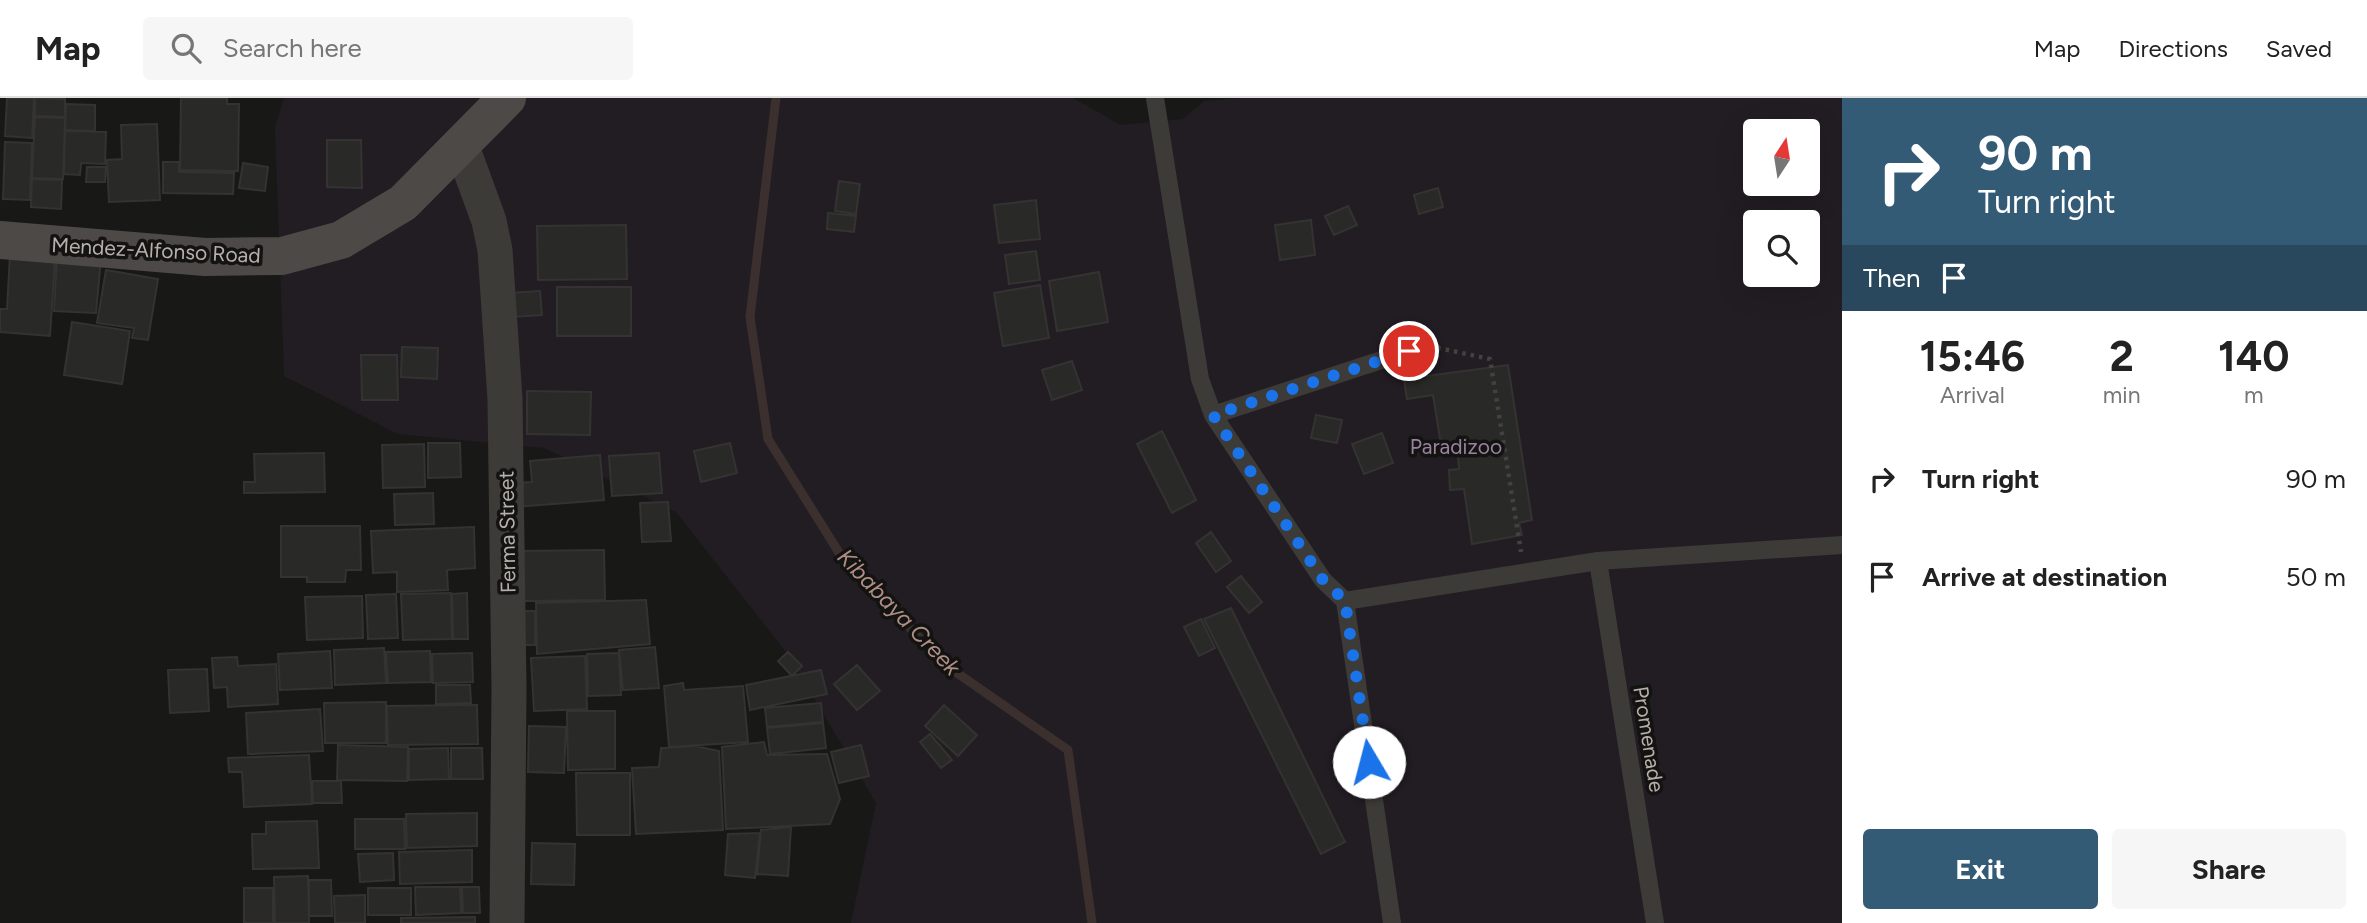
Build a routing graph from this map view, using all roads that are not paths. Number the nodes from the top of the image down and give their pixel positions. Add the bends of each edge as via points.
1 (507, 98) edge
2 (1155, 98) edge
3 (462, 146) junction
4 (0, 240) edge
5 (1409, 351) road end
6 (1213, 415) junction
7 (1842, 545) edge
8 (1598, 561) junction
9 (1345, 601) junction
10 (508, 923) edge
11 (1392, 923) edge
12 (1655, 923) edge

1 - 3 main road, Mendez-Alfonso Road
2 - 6 lane via 1200,379
3 - 4 main road, Mendez-Alfonso Road via 403,203 341,240 282,257 205,257
3 - 10 street, Ferma Street via 495,250 503,372
5 - 6 lane
6 - 9 lane via 1323,580
7 - 8 lane
8 - 9 lane
8 - 12 lane, Promenade
9 - 11 lane

